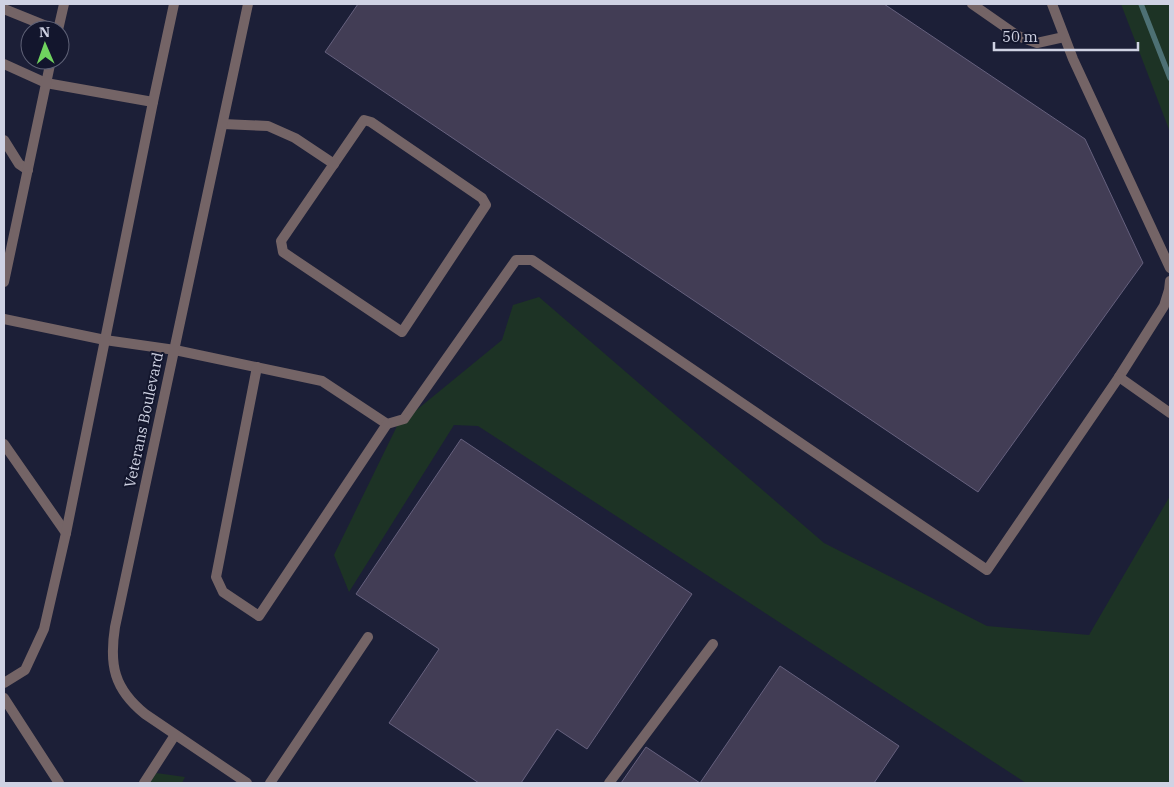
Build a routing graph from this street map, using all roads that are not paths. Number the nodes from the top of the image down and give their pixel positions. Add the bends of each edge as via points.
1 (64, 4) edge
2 (174, 4) edge
3 (248, 4) edge
4 (972, 4) edge
5 (1052, 4) edge
6 (4, 9) edge
7 (32, 20) edge
8 (60, 20) edge
9 (1064, 37) junction
10 (4, 64) edge
11 (49, 70) edge
12 (46, 83) junction
13 (153, 102) junction
14 (223, 124) junction
15 (4, 140) edge
16 (334, 164) junction
17 (28, 170) junction
18 (7, 248) edge
19 (1170, 268) edge
20 (1170, 281) edge
21 (4, 282) edge
22 (4, 319) edge
23 (105, 340) junction
24 (175, 350) junction
25 (257, 367) junction
26 (1119, 376) junction
27 (1170, 413) edge
28 (387, 424) junction
29 (4, 444) edge
30 (66, 534) junction
31 (368, 637) dead end
32 (712, 644) dead end
33 (4, 683) edge
34 (4, 698) edge
35 (175, 735) junction
36 (59, 783) edge
37 (144, 783) edge
38 (247, 783) edge
39 (270, 783) edge
40 (609, 783) edge

1 - 8 street
2 - 13 street
3 - 14 street, Veterans Boulevard
4 - 9 street via 1030,41 1037,43
5 - 9 street
6 - 7 street
9 - 19 street
10 - 12 street
11 - 12 street
12 - 13 street
12 - 17 street
13 - 23 street
14 - 16 street via 268,126 295,138
14 - 24 street, Veterans Boulevard
15 - 17 street via 19,164
16 - 16 street via 364,120 482,198 486,205 402,332 283,252 281,241
17 - 18 street
18 - 21 street
20 - 26 street via 1164,306
22 - 23 street
23 - 24 street
23 - 30 street
24 - 25 street
24 - 35 street, Veterans Boulevard via 115,627 113,654 118,681 133,704
25 - 28 street via 322,381
25 - 28 street via 216,577 223,592 259,616
26 - 27 street
26 - 28 street via 987,570 532,260 516,260 404,419
29 - 30 street
30 - 33 street via 44,629 25,670
31 - 39 street
32 - 40 street
34 - 36 street
35 - 37 street
35 - 38 street, Veterans Boulevard

